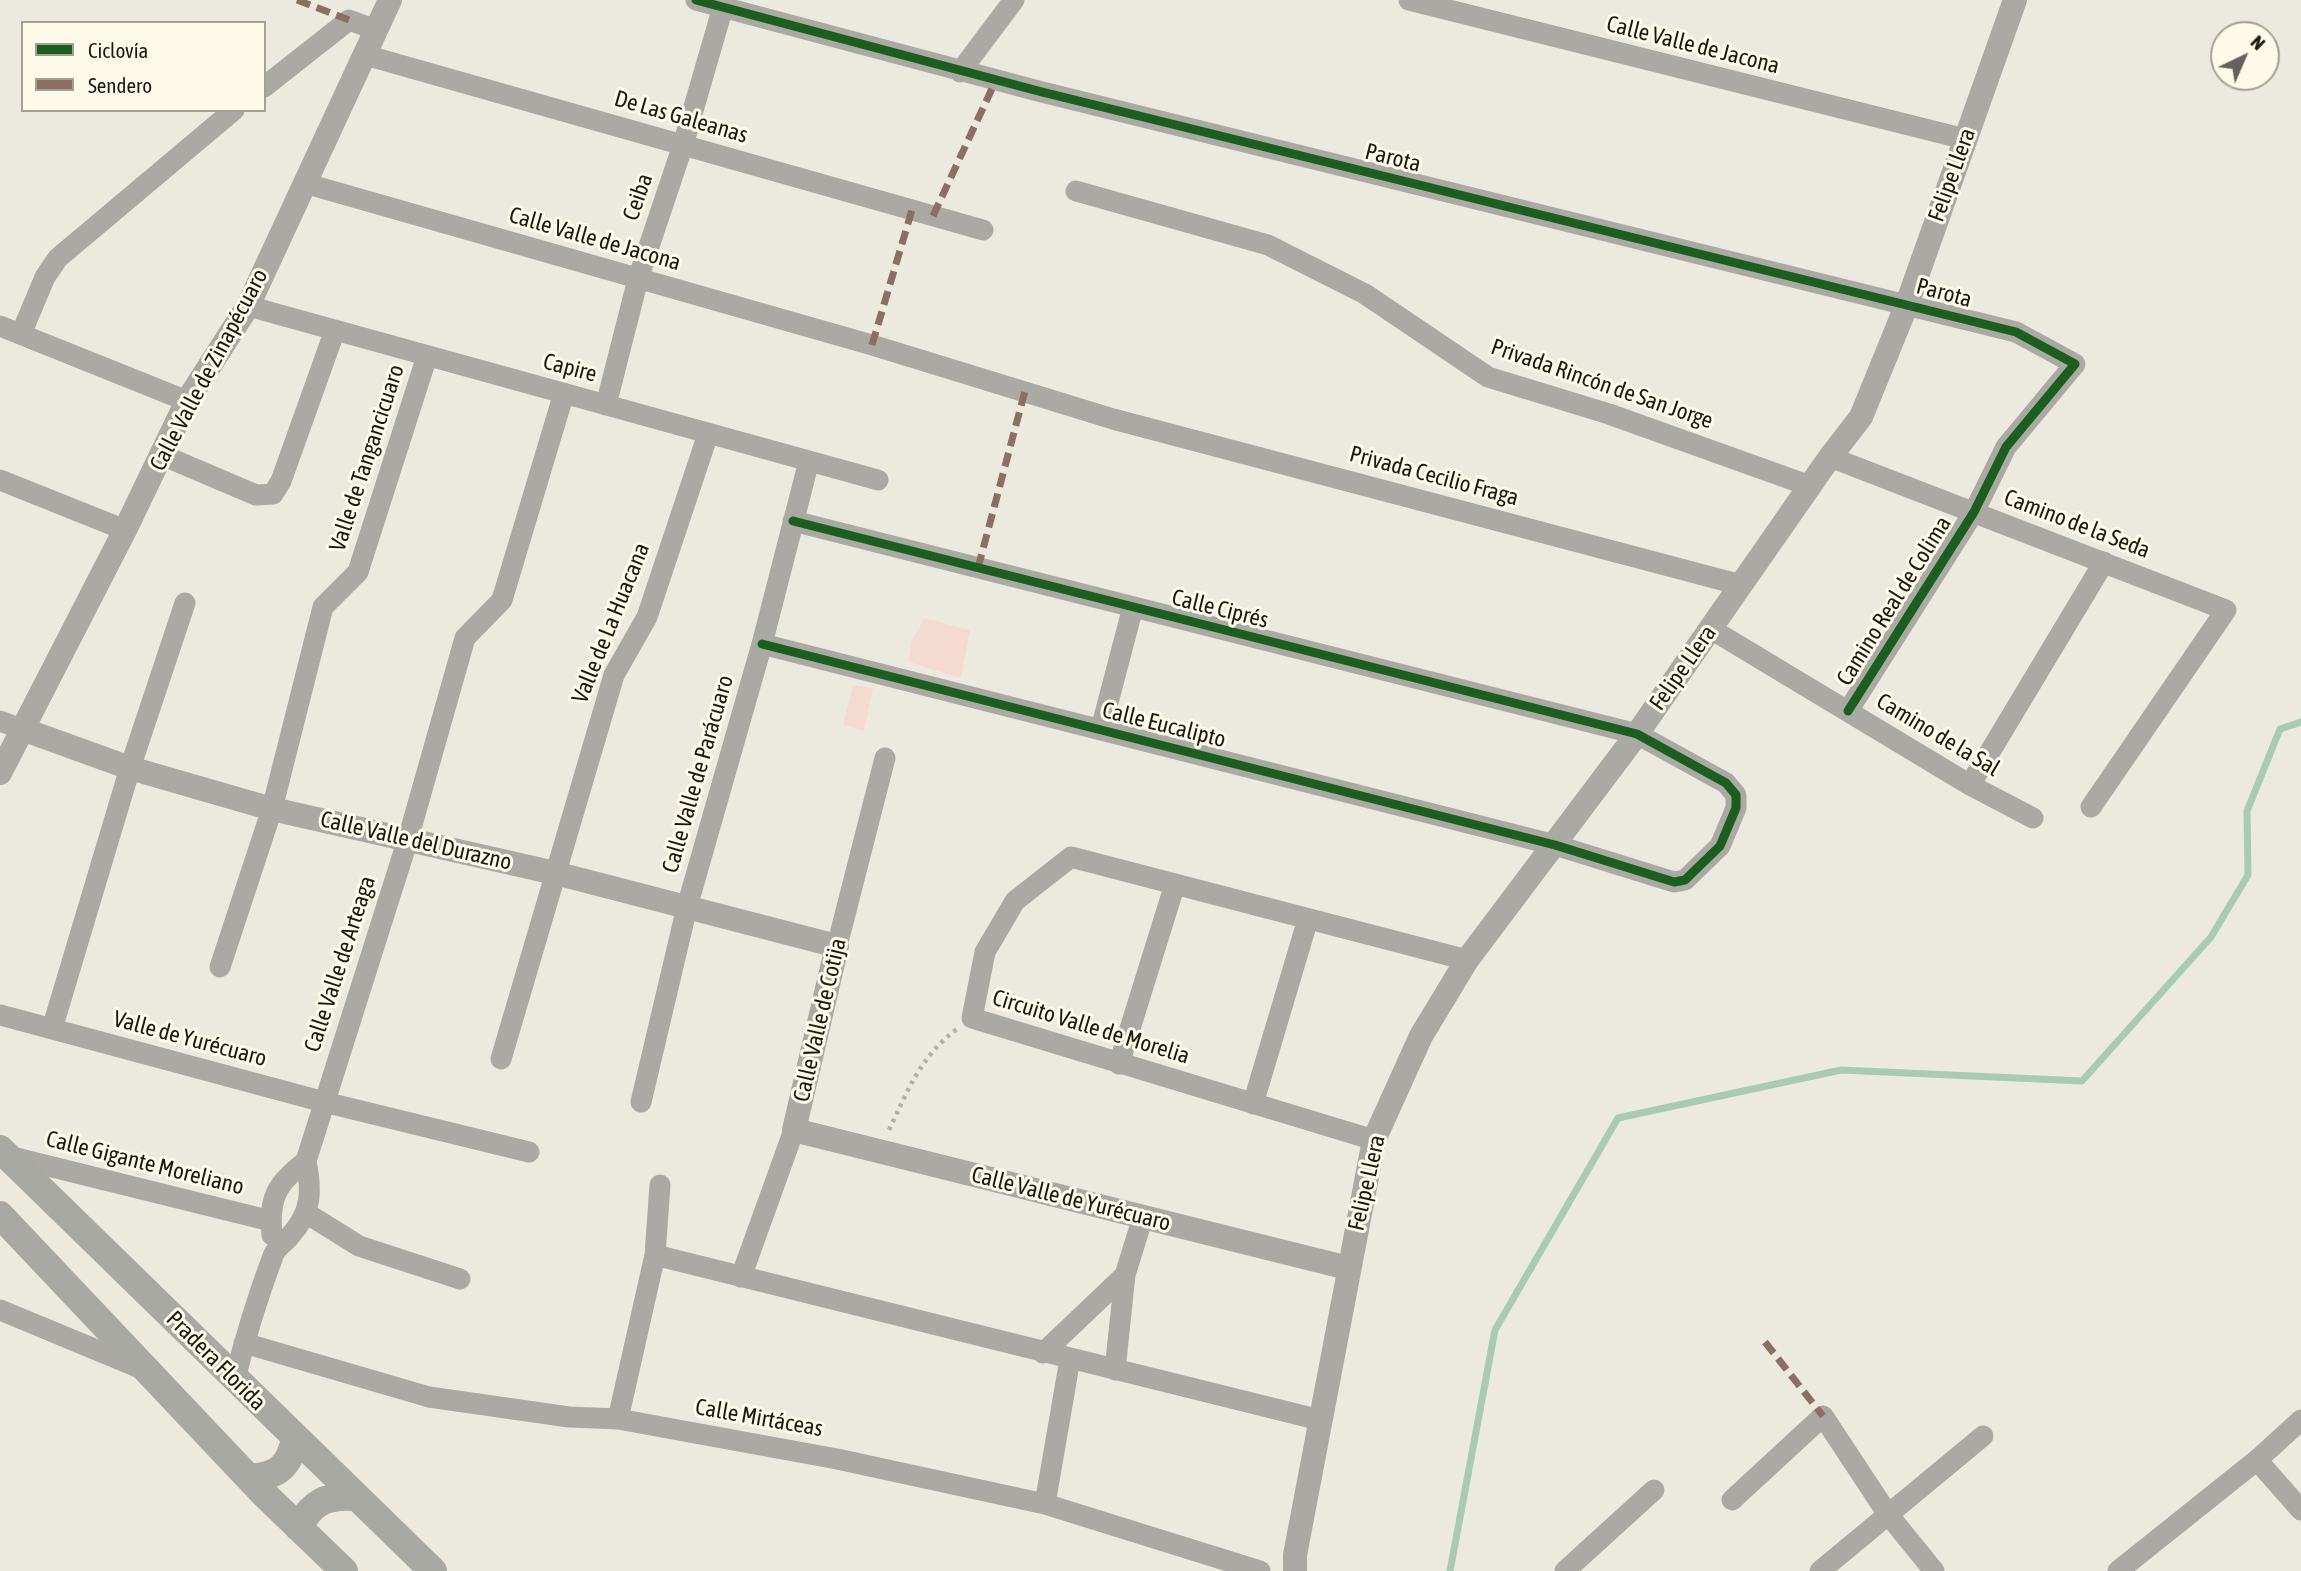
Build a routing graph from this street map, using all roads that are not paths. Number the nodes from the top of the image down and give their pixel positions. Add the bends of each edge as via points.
1 (390, 0) edge
2 (696, 0) edge
3 (1014, 0) edge
4 (1409, 0) edge
5 (2015, 0) edge
6 (724, 4) edge
7 (376, 30) junction
8 (365, 55) junction
9 (960, 72) junction
10 (266, 85) edge
11 (231, 112) edge
12 (1965, 139) junction
13 (683, 145) junction
14 (304, 183) junction
15 (1076, 191) dead end
16 (983, 230) dead end
17 (638, 279) junction
18 (1907, 303) junction
19 (248, 306) junction
20 (0, 326) edge
21 (335, 330) junction
22 (21, 334) junction
23 (427, 356) junction
24 (2075, 365) joint
25 (564, 393) junction
26 (187, 401) junction
27 (606, 405) junction
28 (1113, 419) joint
29 (708, 434) junction
30 (162, 455) junction
31 (1830, 457) junction
32 (809, 461) junction
33 (0, 480) edge
34 (878, 480) dead end
35 (1810, 486) junction
36 (1974, 512) junction
37 (793, 521) junction
38 (125, 530) junction
39 (2104, 562) junction
40 (1741, 584) junction
41 (185, 603) dead end
42 (1133, 607) junction
43 (1711, 629) junction
44 (762, 644) junction
45 (1847, 711) junction
46 (11, 725) edge
47 (1101, 729) junction
48 (1637, 734) junction
49 (885, 758) dead end
50 (130, 768) junction
51 (0, 773) edge
52 (1970, 785) junction
53 (2091, 807) dead end
54 (272, 809) junction
55 (2032, 818) dead end
56 (408, 839) junction
57 (1555, 845) junction
58 (555, 873) junction
59 (1175, 884) junction
60 (687, 907) junction
61 (1308, 919) junction
62 (837, 946) junction
63 (1467, 960) junction
64 (220, 967) dead end
65 (0, 1014) edge
66 (52, 1029) junction
67 (501, 1059) dead end
68 (1119, 1064) junction
69 (324, 1102) junction
70 (642, 1102) dead end
71 (1253, 1104) junction
72 (794, 1130) junction
73 (1374, 1140) junction
74 (3, 1152) edge
75 (529, 1152) dead end
76 (306, 1161) junction
77 (660, 1185) dead end
78 (306, 1213) junction
79 (0, 1216) edge
80 (1143, 1217) junction
81 (271, 1221) junction
82 (274, 1251) junction
83 (655, 1255) junction
84 (1348, 1268) junction
85 (1125, 1275) junction
86 (741, 1277) junction
87 (460, 1279) dead end
88 (0, 1310) edge
89 (244, 1343) junction
90 (1043, 1353) junction
91 (1070, 1360) junction
92 (1115, 1370) junction
93 (147, 1371) junction
94 (235, 1379) junction
95 (618, 1419) junction
96 (1320, 1420) junction
97 (2301, 1420) edge
98 (1983, 1436) dead end
99 (296, 1439) junction
100 (2257, 1460) junction
101 (250, 1478) junction
102 (1654, 1490) dead end
103 (355, 1497) junction
104 (1732, 1500) dead end
105 (1045, 1504) junction
106 (2301, 1510) edge
107 (1887, 1513) junction
108 (298, 1527) junction
109 (344, 1571) edge
110 (433, 1571) edge
111 (1260, 1571) edge
112 (1295, 1571) edge
113 (1565, 1571) edge
114 (1820, 1571) edge
115 (1934, 1571) edge
116 (2118, 1571) edge

1 - 7 street, Calle Valle de Zinapécuaro
2 - 6 street, Parota
3 - 9 street
4 - 12 street, Calle Valle de Jacona
5 - 12 street, Felipe Llera
6 - 9 street, Parota
6 - 13 street, Ceiba
7 - 8 street, Calle Valle de Zinapécuaro
7 - 10 street via 349,20
8 - 13 street, De Las Galeanas
8 - 14 street, Calle Valle de Zinapécuaro
9 - 18 street, Parota
11 - 22 street via 58,258
12 - 18 street, Felipe Llera
13 - 16 street, De Las Galeanas
13 - 17 street, Ceiba
14 - 17 street, Calle Valle de Jacona
14 - 19 street, Calle Valle de Zinapécuaro
15 - 35 street, Privada Rincón de San Jorge via 1268,244 1364,294 1488,377 1609,414
17 - 27 street, Ceiba
17 - 28 street, Calle Valle de Jacona
18 - 24 street, Parota via 2016,332
18 - 31 street, Felipe Llera via 1861,417
19 - 21 street, Capire
19 - 26 street, Calle Valle de Zinapécuaro
20 - 22 street
21 - 23 street, Capire
21 - 30 street via 273,494 256,495
22 - 26 street
23 - 25 street, Capire
23 - 54 street, Valle de Tangancicuaro via 358,572 323,607
24 - 36 street, Camino Real de Colima via 2006,447
25 - 27 street, Capire
25 - 56 street, Calle Valle de Arteaga via 502,600 465,638
26 - 30 street, Calle Valle de Zinapécuaro
27 - 29 street, Capire
28 - 40 street, Privada Cecilio Fraga
29 - 32 street, Capire
29 - 58 street, Valle de La Huacana via 647,617 614,675
30 - 38 street, Calle Valle de Zinapécuaro
31 - 35 street, Felipe Llera
31 - 36 street, Camino de la Seda
32 - 34 street, Capire
32 - 37 street, Calle Valle de Parácuaro
33 - 38 street
35 - 40 street, Felipe Llera
36 - 39 street, Camino de la Seda
36 - 45 street, Camino Real de Colima
37 - 42 street, Calle Ciprés
37 - 44 street, Calle Valle de Parácuaro
38 - 46 street, Calle Valle de Zinapécuaro
39 - 52 street
39 - 53 street, Camino de la Seda via 2226,610
40 - 43 street, Felipe Llera
41 - 50 street
42 - 47 street
42 - 48 street, Calle Ciprés
43 - 45 street, Camino de la Sal
43 - 48 street, Felipe Llera
44 - 47 street, Calle Eucalipto
44 - 60 street, Calle Valle de Parácuaro
45 - 52 street, Camino de la Sal
46 - 50 street, Calle Valle del Durazno
46 - 51 street, Calle Valle de Zinapécuaro
47 - 57 street, Calle Eucalipto
48 - 57 street, Felipe Llera
48 - 57 street, Calle Ciprés via 1726,783 1736,795 1736,808 1720,846 1685,880 1674,881
49 - 62 street, Calle Valle de Cotija
50 - 54 street, Calle Valle del Durazno
50 - 66 street
52 - 55 street, Camino de la Sal
54 - 56 street, Calle Valle del Durazno
54 - 64 street, Valle de Tangancicuaro
56 - 58 street, Calle Valle del Durazno
56 - 69 street, Calle Valle de Arteaga
57 - 63 street, Felipe Llera
58 - 60 street, Calle Valle del Durazno
58 - 67 street, Valle de La Huacana
59 - 61 street, Circuito Valle de Morelia
59 - 68 street
59 - 68 street, Circuito Valle de Morelia via 1071,857 1015,901 985,952 972,1018
60 - 62 street, Calle Valle del Durazno
60 - 70 street, Calle Valle de Parácuaro
61 - 63 street, Circuito Valle de Morelia
61 - 71 street
62 - 72 street, Calle Valle de Cotija
63 - 73 street, Felipe Llera via 1420,1036
65 - 66 street, Valle de Yurécuaro
66 - 69 street, Valle de Yurécuaro
68 - 71 street, Circuito Valle de Morelia
69 - 75 street, Valle de Yurécuaro
69 - 76 street, Calle Valle de Arteaga
71 - 73 street, Circuito Valle de Morelia
72 - 80 street, Calle Valle de Yurécuaro
72 - 86 street, Calle Valle de Cotija
73 - 84 street, Felipe Llera
74 - 81 street, Calle Gigante Moreliano
74 - 94 main road, Pradera Florida
76 - 78 street, Calle Valle de Arteaga via 311,1186
76 - 81 street via 285,1177 272,1200
77 - 83 street
78 - 82 street
78 - 87 street via 359,1246
79 - 93 main road
80 - 84 street, Calle Valle de Yurécuaro
80 - 85 street
81 - 82 street
82 - 89 street
83 - 86 street
83 - 95 street
84 - 96 street, Felipe Llera
85 - 90 street
85 - 92 street
86 - 90 street
88 - 93 street
89 - 94 street
89 - 95 street, Calle Mirtáceas via 429,1397 569,1417
90 - 91 street
91 - 92 street
91 - 105 street
92 - 96 street
93 - 101 main road
94 - 99 main road, Pradera Florida
95 - 105 street, Calle Mirtáceas via 837,1459
96 - 112 street, Felipe Llera
97 - 100 street
98 - 107 street
99 - 101 main road via 292,1456 281,1469 266,1477
99 - 103 main road, Pradera Florida
100 - 106 street
100 - 116 street
101 - 108 main road
102 - 113 street
103 - 108 main road via 321,1501
103 - 110 main road, Pradera Florida
104 - 107 street via 1824,1416
105 - 111 street, Calle Mirtáceas
107 - 114 street
107 - 115 street
108 - 109 main road

